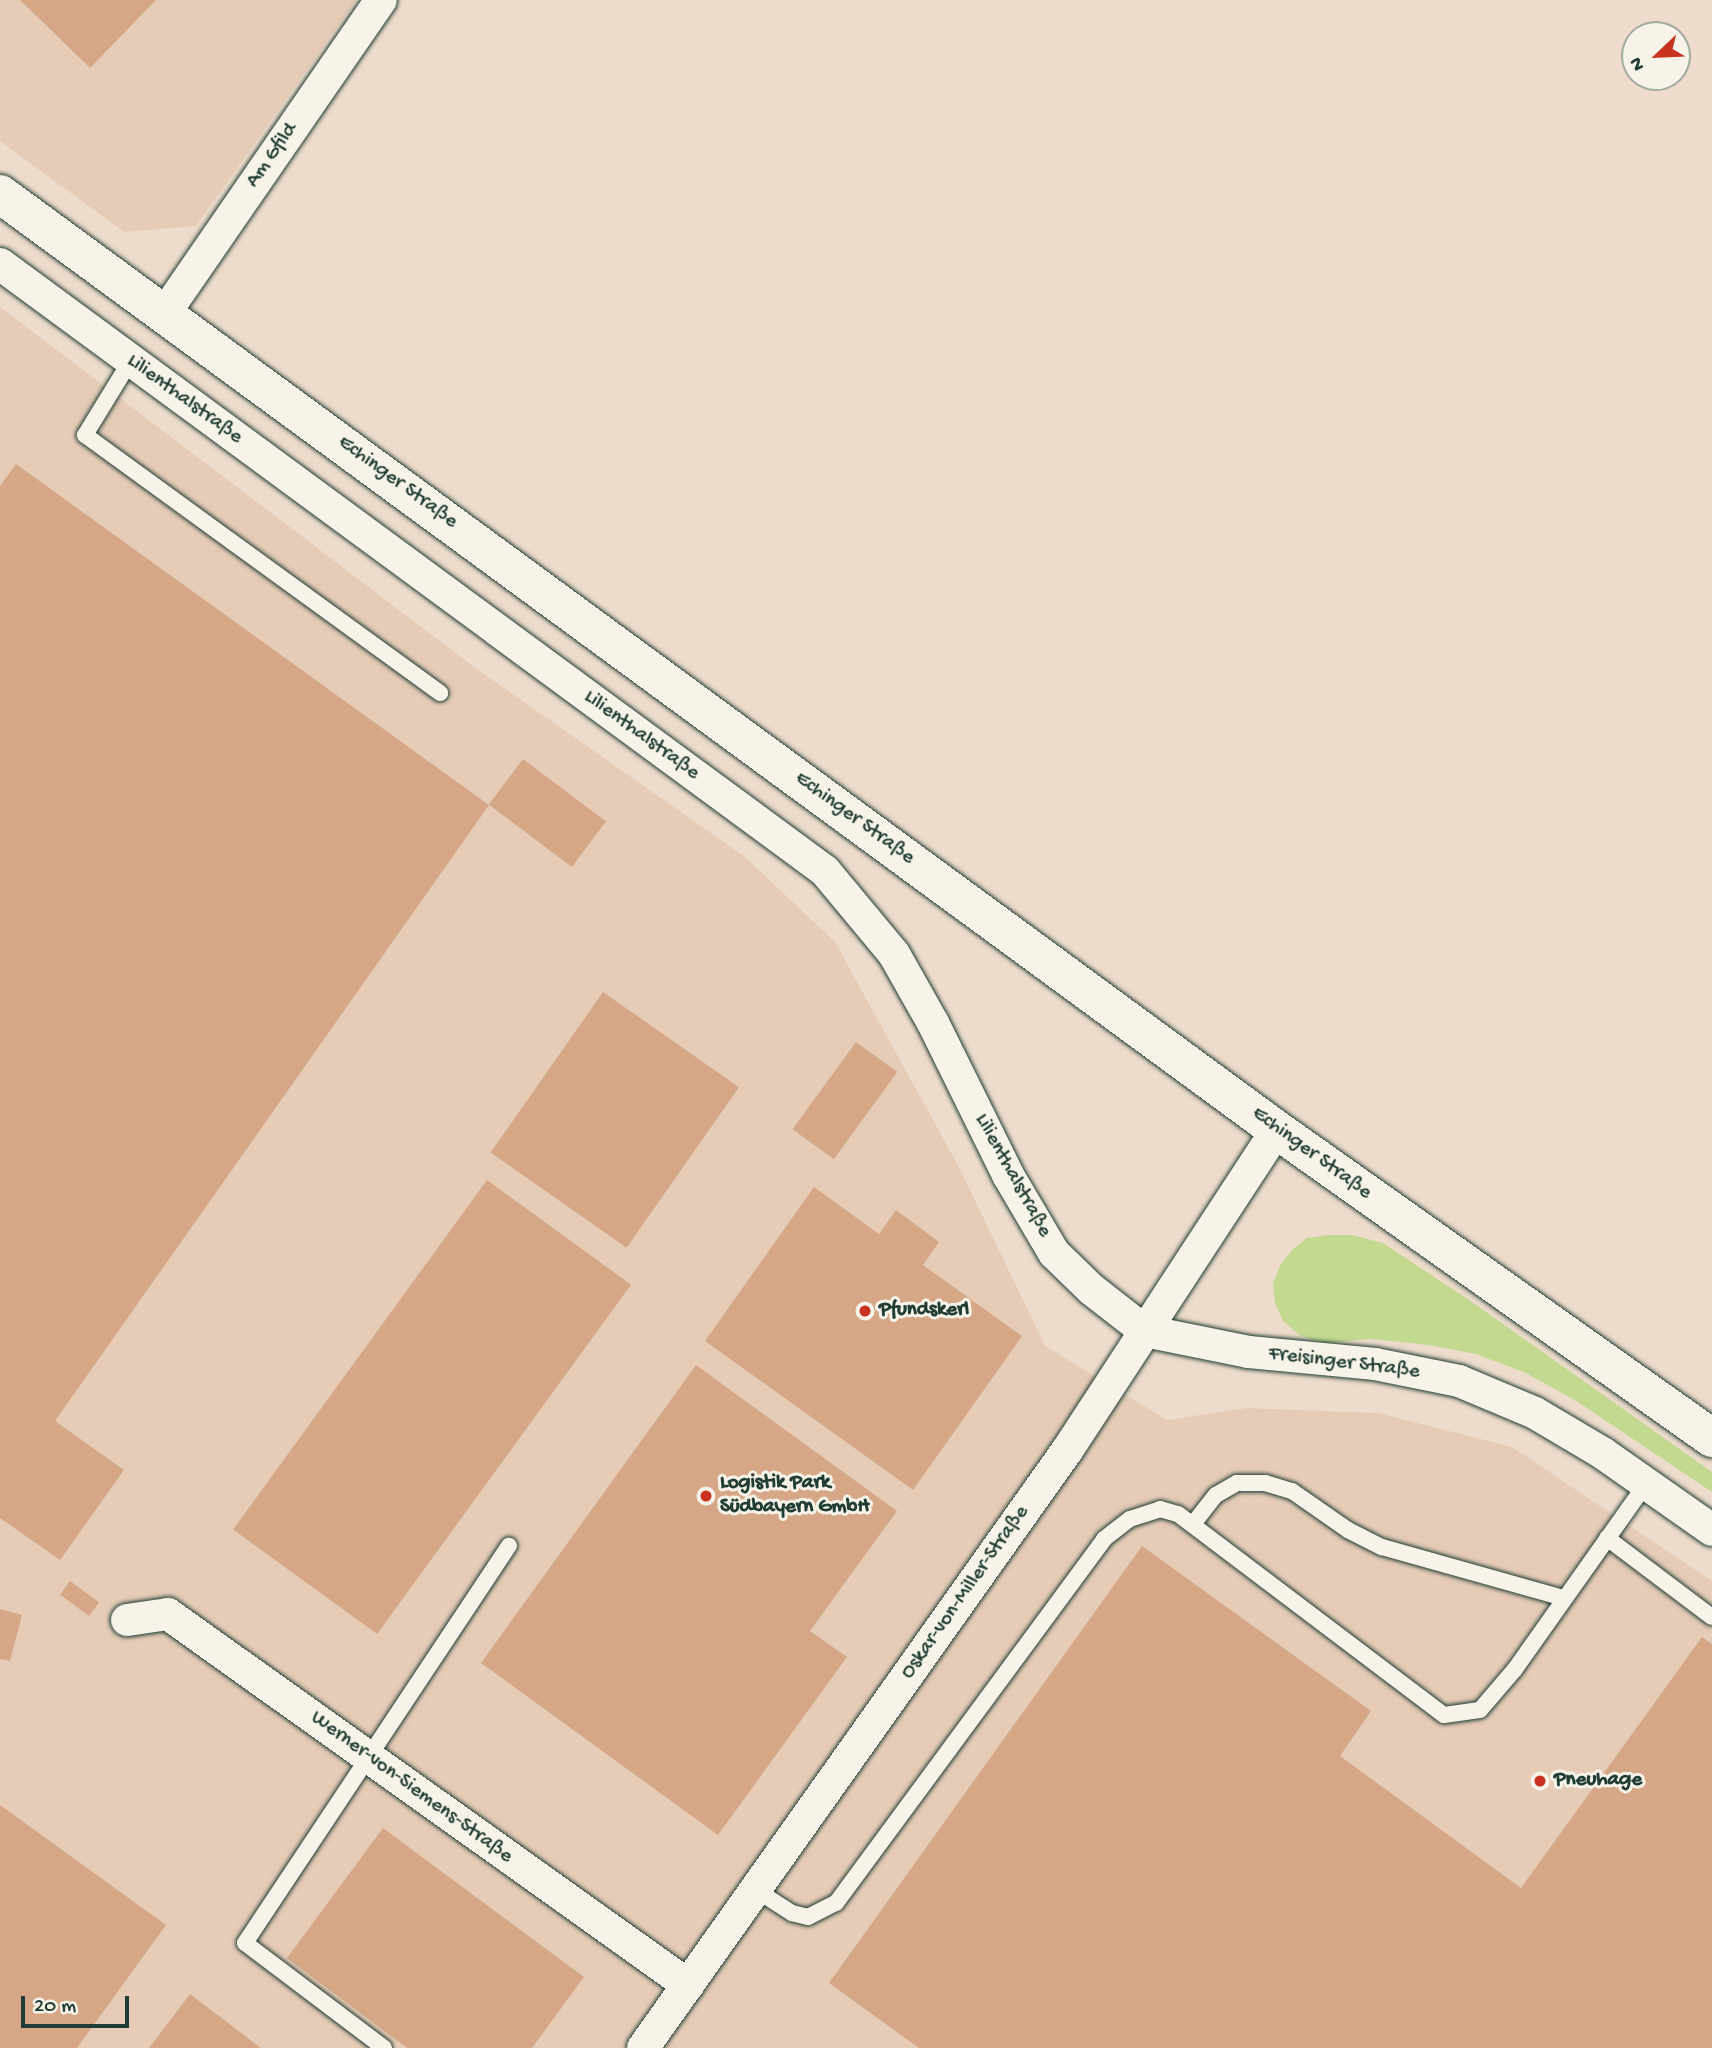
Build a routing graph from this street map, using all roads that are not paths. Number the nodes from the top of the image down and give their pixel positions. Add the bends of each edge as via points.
1 (381, 0) edge
2 (0, 194) edge
3 (0, 264) edge
4 (165, 313) junction
5 (131, 360) junction
6 (440, 693) dead end
7 (1277, 1130) junction
8 (1145, 1331) junction
9 (1712, 1438) edge
10 (1646, 1484) junction
11 (1193, 1524) junction
12 (1712, 1530) edge
13 (1607, 1538) junction
14 (509, 1546) dead end
15 (1564, 1598) junction
16 (1712, 1617) edge
17 (127, 1620) dead end
18 (368, 1757) junction
19 (756, 1891) junction
20 (688, 1985) junction
21 (384, 2048) edge
22 (643, 2048) edge

1 - 4 street, Am Gfild
2 - 4 main road, Echinger Straße
3 - 5 street, Lilienthalstraße
4 - 7 main road, Echinger Straße
5 - 6 lane via 85,435
5 - 8 street, Lilienthalstraße via 825,871 894,954 1008,1175 1054,1253
7 - 8 street, Oskar-von-Miller-Straße
7 - 9 main road, Echinger Straße
8 - 10 street, Freisinger Straße via 1249,1352 1375,1364 1459,1381 1535,1413
8 - 19 street, Oskar-von-Miller-Straße via 1068,1449
10 - 12 street, Freisinger Straße
10 - 13 lane
11 - 15 lane via 1216,1495 1237,1483 1265,1483 1292,1491 1348,1530 1382,1547
11 - 15 lane via 1444,1715 1480,1710
11 - 19 lane via 1160,1509 1130,1519 1104,1539 836,1903 808,1917 792,1913
13 - 15 lane
13 - 16 lane
14 - 18 lane
17 - 18 street, Werner-von-Siemens-Straße via 168,1614
18 - 20 street, Werner-von-Siemens-Straße
18 - 21 lane via 245,1943
19 - 20 street, Oskar-von-Miller-Straße
20 - 22 street, Oskar-von-Miller-Straße

